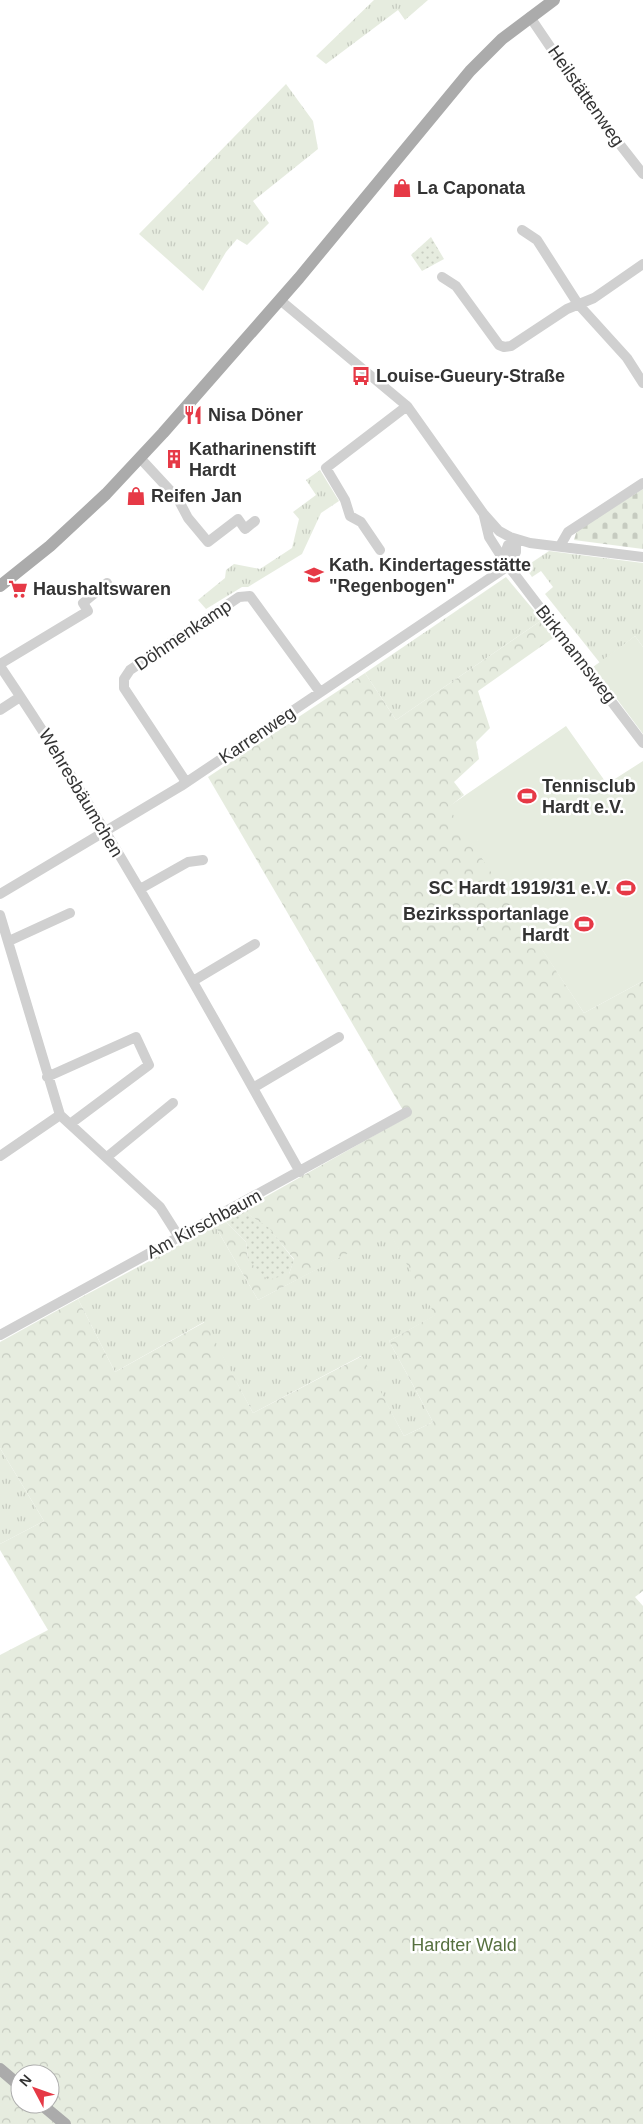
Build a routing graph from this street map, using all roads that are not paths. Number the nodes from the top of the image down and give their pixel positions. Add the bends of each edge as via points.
1 (554, 0) edge
2 (530, 17) junction
3 (643, 174) edge
4 (522, 230) dead end
5 (643, 264) edge
6 (442, 276) dead end
7 (280, 300) junction
8 (578, 304) junction
9 (643, 383) edge
10 (406, 406) junction
11 (140, 458) junction
12 (643, 483) edge
13 (483, 513) junction
14 (255, 521) dead end
15 (516, 539) junction
16 (560, 546) junction
17 (380, 550) dead end
18 (643, 557) edge
19 (506, 563) junction
20 (107, 583) dead end
21 (0, 586) edge
22 (0, 665) edge
23 (320, 692) junction
24 (20, 697) junction
25 (0, 710) edge
26 (643, 743) edge
27 (186, 782) junction
28 (106, 833) junction
29 (203, 860) dead end
30 (140, 890) junction
31 (0, 894) edge
32 (70, 913) dead end
33 (0, 914) edge
34 (10, 941) junction
35 (255, 944) dead end
36 (193, 981) junction
37 (339, 1037) dead end
38 (48, 1078) junction
39 (253, 1088) junction
40 (172, 1104) dead end
41 (406, 1112) dead end
42 (60, 1115) junction
43 (70, 1124) junction
44 (0, 1156) edge
45 (107, 1157) junction
46 (300, 1172) junction
47 (179, 1236) junction
48 (0, 1335) edge
49 (0, 2069) edge
50 (10, 2078) edge
51 (53, 2114) edge
52 (65, 2124) edge

1 - 2 main road
2 - 3 street, Heilstättenweg via 593,110
2 - 7 main road via 470,71
4 - 8 street via 537,240
5 - 8 street via 594,298
6 - 8 street via 456,286 499,345 504,347 511,346
7 - 10 street
7 - 11 main road
8 - 9 street via 627,358
10 - 13 street
10 - 17 street via 326,468 345,500 350,516 361,522
11 - 14 street via 178,499 188,518 208,542 238,519 245,528
11 - 21 main road via 57,540
12 - 16 street via 568,532
13 - 15 street via 499,531
13 - 19 street via 489,537
15 - 16 street
15 - 19 street via 516,552
16 - 18 street
19 - 23 street, Karrenweg
19 - 26 street, Birkmannsweg
20 - 22 street via 83,603 88,611
22 - 24 street, Wehresbäumchen
23 - 27 street, Karrenweg
23 - 27 street, Döhmenkamp via 250,596 239,597 130,670 124,679 124,688
24 - 25 street
24 - 28 street, Wehresbäumchen
27 - 28 street, Karrenweg
28 - 30 street, Wehresbäumchen
28 - 31 street, Karrenweg
29 - 30 street via 188,862
30 - 36 street, Wehresbäumchen
32 - 34 street
33 - 34 street
34 - 38 street
35 - 36 street
36 - 39 street, Wehresbäumchen
37 - 39 street
38 - 42 street
38 - 43 street via 136,1037 149,1065
39 - 46 street, Wehresbäumchen
40 - 45 street
41 - 46 street, Am Kirschbaum
42 - 43 street
42 - 44 street
43 - 45 street
45 - 47 street via 160,1207
46 - 47 street, Am Kirschbaum
47 - 48 street, Am Kirschbaum
49 - 50 main road
51 - 52 main road

